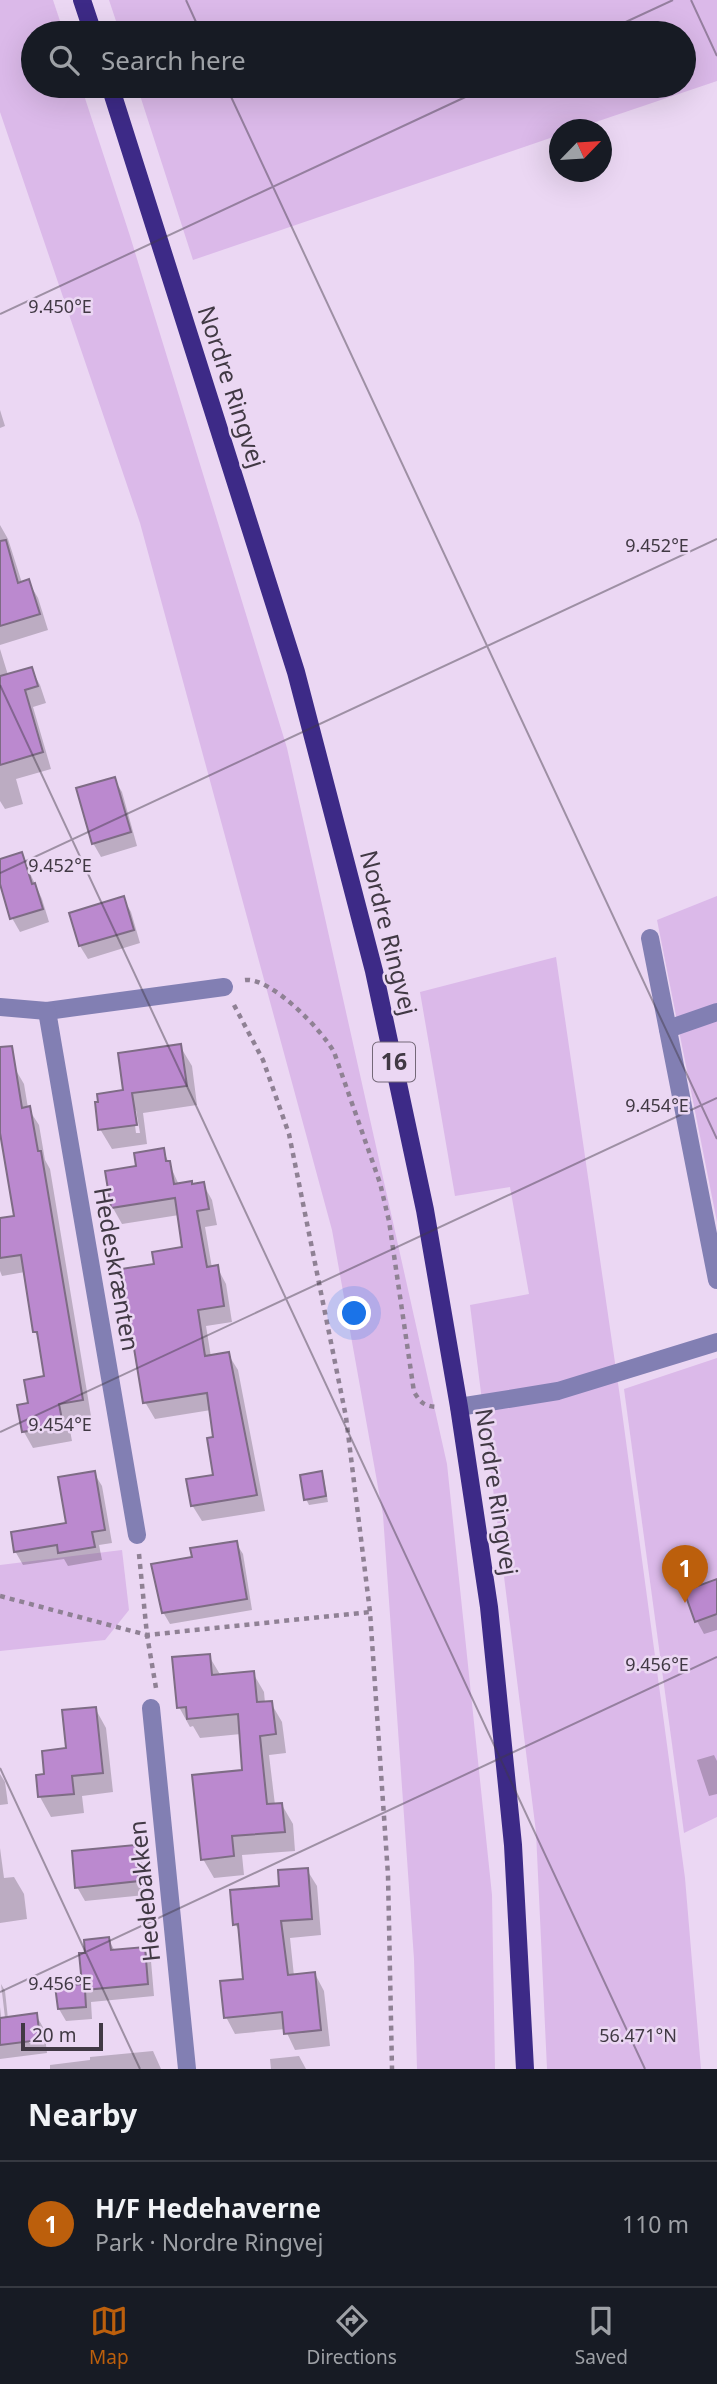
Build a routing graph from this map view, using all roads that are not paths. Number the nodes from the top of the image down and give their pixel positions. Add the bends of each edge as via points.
1 (82, 0) edge
2 (89, 21) edge
3 (114, 98) edge
4 (650, 938) dead end
5 (223, 986) road end
6 (0, 1007) edge
7 (47, 1011) junction
8 (717, 1012) edge
9 (668, 1029) junction
10 (710, 1205) edge
11 (717, 1280) edge
12 (717, 1342) edge
13 (459, 1407) junction
14 (137, 1535) road end
15 (151, 1708) road end
16 (187, 2069) edge
17 (525, 2069) edge

1 - 2 main road
3 - 13 main road, Nordre Ringvej / 16 via 296,672 374,971 425,1210
4 - 9 street
5 - 7 street
6 - 7 street
7 - 14 street, Hedeskrænten
8 - 9 street
9 - 10 street
10 - 11 street
12 - 13 street via 558,1391
13 - 17 main road, Nordre Ringvej / 16 via 489,1606 510,1818
15 - 16 street, Hedebakken

